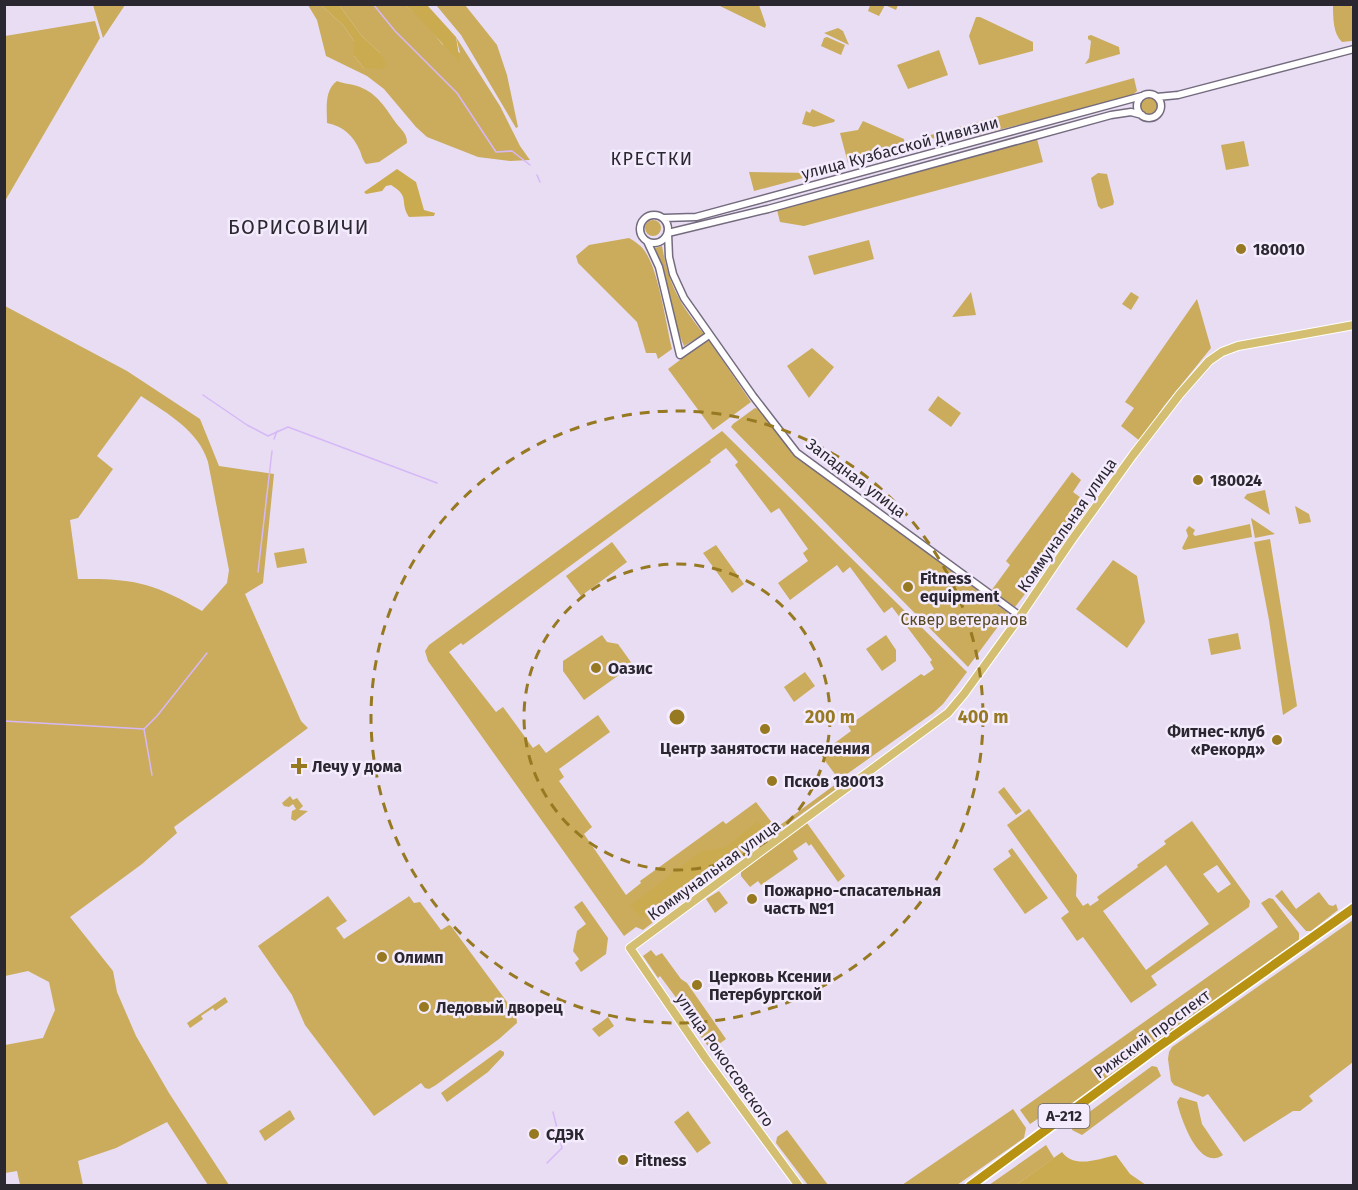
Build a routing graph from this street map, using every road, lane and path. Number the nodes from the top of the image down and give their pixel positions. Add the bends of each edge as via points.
1 (1353, 49) edge
2 (1178, 95) junction
3 (1142, 96) junction
4 (1157, 97) junction
5 (1161, 108) junction
6 (1142, 115) junction
7 (664, 218) junction
8 (668, 233) junction
9 (647, 241) junction
10 (1353, 325) edge
11 (709, 335) junction
12 (1020, 616) junction
13 (1353, 908) edge
14 (630, 948) joint
15 (799, 1185) edge
16 (970, 1185) edge

1 - 2 street, улица Кузбасской Дивизии
2 - 4 street, улица Кузбасской Дивизии
2 - 5 street, улица Кузбасской Дивизии
3 - 4 street, улица Кузбасской Дивизии
3 - 6 street via 1138,105
3 - 7 street, улица Кузбасской Дивизии via 696,217
4 - 5 street
5 - 6 street, улица Кузбасской Дивизии via 1153,117
6 - 8 street, улица Кузбасской Дивизии via 1111,115
7 - 8 street
7 - 9 street via 653,214 641,221 641,235
8 - 9 street via 661,242
8 - 11 street, Западная улица via 673,274
9 - 11 street via 659,267 680,355
10 - 12 main road, Коммунальная улица via 1254,342 1212,358 1133,455
11 - 12 street, Западная улица via 797,453
12 - 14 main road, Коммунальная улица via 943,717
13 - 16 highway, Рижский проспект / А-212
14 - 15 main road, улица Рокоссовского

